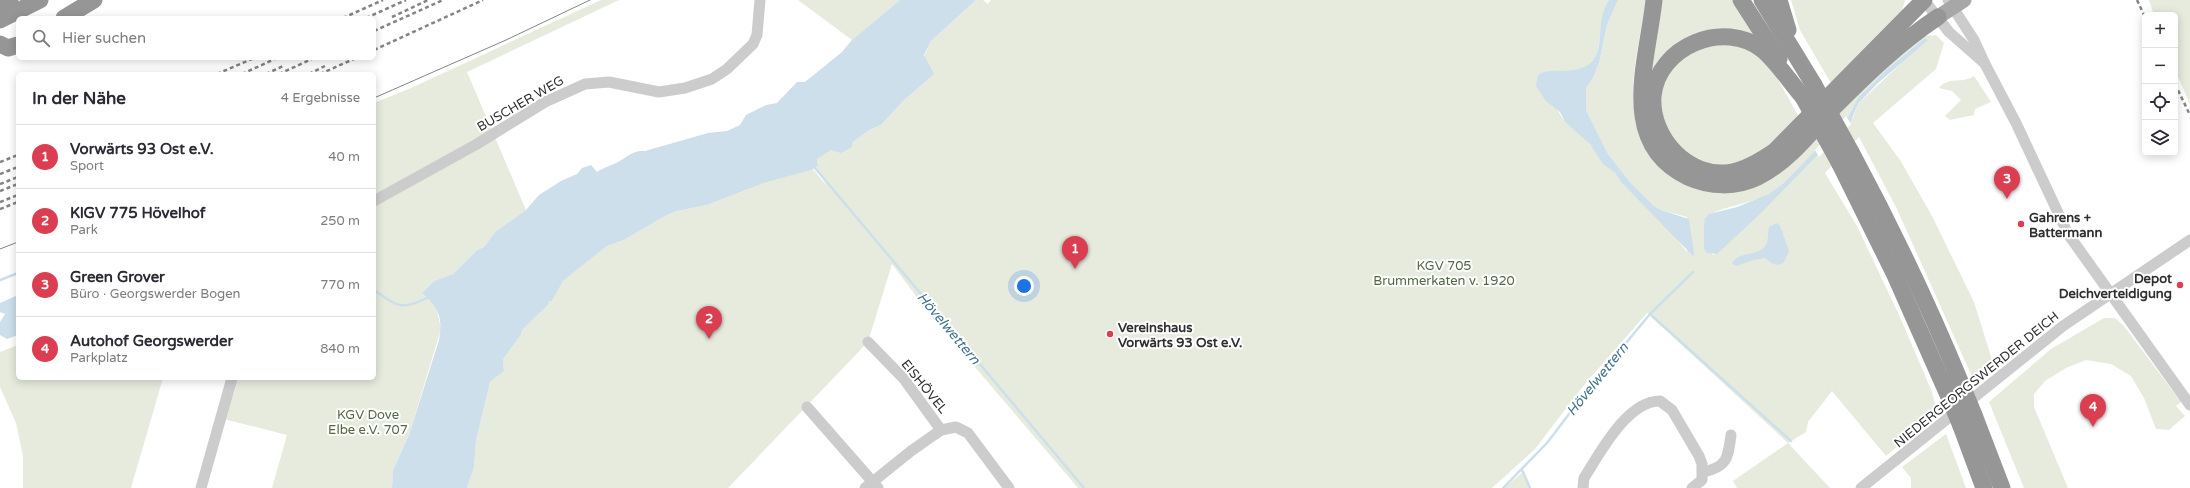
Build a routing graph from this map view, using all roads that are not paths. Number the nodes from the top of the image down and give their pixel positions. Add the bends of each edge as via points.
1 (10, 0) edge
2 (40, 0) edge
3 (94, 0) edge
4 (760, 0) edge
5 (1654, 0) edge
6 (1741, 0) edge
7 (1762, 0) edge
8 (1779, 0) edge
9 (1924, 0) edge
10 (1955, 2) edge
11 (0, 14) edge
12 (67, 16) edge
13 (1938, 17) junction
14 (0, 44) edge
15 (16, 46) edge
16 (0, 54) edge
17 (1801, 62) junction
18 (1985, 64) junction
19 (1808, 91) junction
20 (376, 199) edge
21 (2190, 240) edge
22 (2109, 294) junction
23 (868, 342) dead end
24 (231, 380) edge
25 (2190, 405) edge
26 (808, 407) dead end
27 (942, 430) junction
28 (1731, 435) dead end
29 (1703, 472) junction
30 (872, 486) edge
31 (200, 488) edge
32 (1009, 488) edge
33 (1583, 488) edge
34 (1692, 488) edge
35 (1861, 488) edge
36 (1984, 488) edge
37 (2002, 488) edge

1 - 11 highway
2 - 11 highway
3 - 12 highway
4 - 20 street, BUSCHER WEG via 757,36 753,44 728,69 712,79 685,88 659,92 602,82 585,84 545,102 476,144
5 - 13 highway via 1641,94 1642,120 1655,149 1675,169 1696,181 1719,185 1746,182 1784,159 1861,80 1898,46
6 - 19 highway
7 - 17 highway
8 - 17 highway via 1784,21
9 - 13 street
9 - 19 highway via 1775,151 1743,169 1710,172 1681,159 1659,130 1653,107 1656,84 1666,64 1685,47 1712,37 1740,39 1763,50
10 - 13 main road
10 - 18 street
13 - 18 street via 1963,47
14 - 15 highway via 8,48
14 - 16 highway
17 - 19 highway
18 - 22 street via 2016,123 2062,222
19 - 36 highway, bridge via 1840,164 1896,275 1961,426
19 - 37 highway, bridge via 1852,152 1886,218 1928,306
21 - 22 street, NIEDERGEORGSWERDER DEICH
22 - 25 street
22 - 35 street, NIEDERGEORGSWERDER DEICH via 2064,326
23 - 27 street, EISHÖVEL via 904,379
24 - 31 street
26 - 30 street
27 - 30 street via 911,451
27 - 32 street, EISHÖVEL via 956,427 968,433
28 - 29 street via 1728,456 1723,464 1716,469
29 - 33 street via 1699,456 1672,410 1660,401 1653,401 1626,418 1584,478
29 - 34 street via 1702,480

